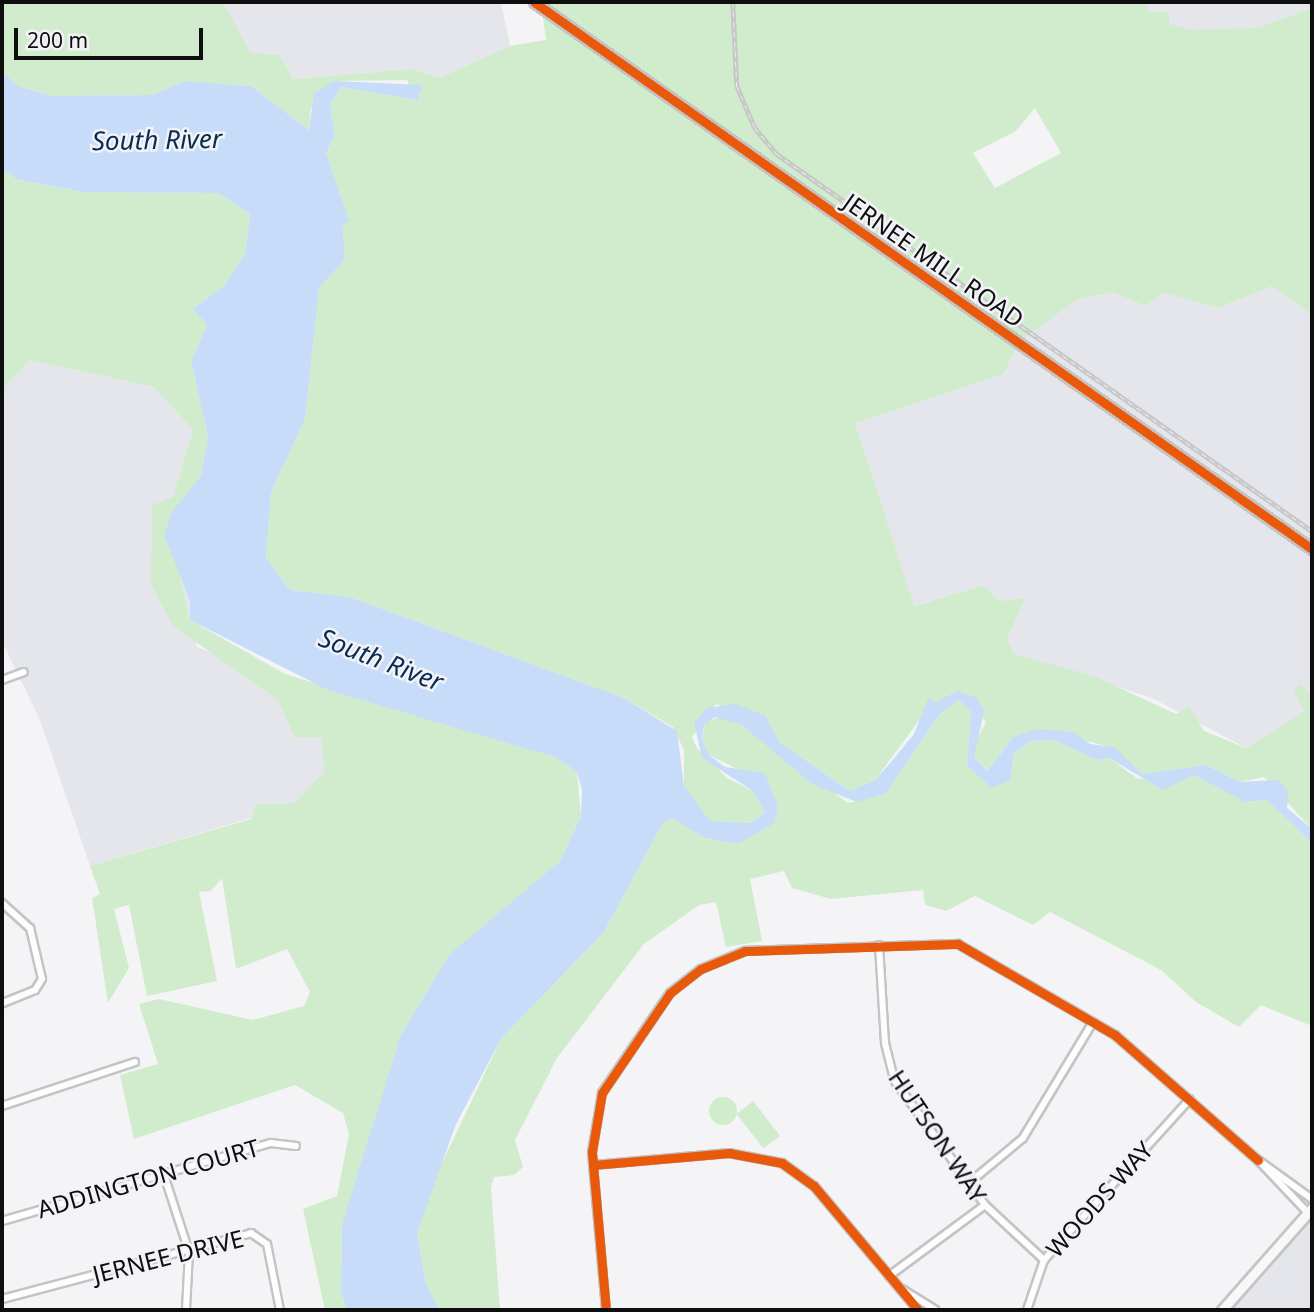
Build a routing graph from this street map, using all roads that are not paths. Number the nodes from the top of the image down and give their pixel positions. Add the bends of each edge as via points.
1 (534, 2) edge
2 (1312, 549) edge
3 (24, 672) dead end
4 (2, 680) edge
5 (2, 903) edge
6 (880, 945) junction
7 (2, 1003) edge
8 (1093, 1022) junction
9 (135, 1062) dead end
10 (1190, 1099) junction
11 (2, 1106) edge
12 (296, 1146) dead end
13 (1258, 1160) junction
14 (593, 1165) junction
15 (165, 1178) junction
16 (969, 1183) junction
17 (1312, 1199) edge
18 (985, 1205) junction
19 (1310, 1211) edge
20 (2, 1221) edge
21 (189, 1252) junction
22 (1044, 1261) junction
23 (889, 1276) junction
24 (902, 1289) junction
25 (2, 1299) edge
26 (186, 1310) edge
27 (280, 1310) edge
28 (606, 1310) edge
29 (918, 1310) edge
30 (934, 1310) edge
31 (1027, 1310) edge
32 (1222, 1310) edge

1 - 2 street, JERNEE MILL ROAD
3 - 4 street
5 - 7 street via 30,928 42,979 35,990
6 - 8 street via 951,942
6 - 14 street via 745,951 687,979 660,1005 607,1083 594,1125
6 - 16 street, HUTSON WAY via 891,1072
8 - 10 street
8 - 16 street via 1023,1138
9 - 11 street
10 - 13 street
10 - 22 street, WOODS WAY
12 - 15 street, ADDINGTON COURT via 271,1143
13 - 17 street via 1272,1164
13 - 19 street
14 - 23 street via 729,1153 782,1163 814,1186
14 - 28 street
15 - 20 street, ADDINGTON COURT
15 - 21 street
16 - 18 street, HUTSON WAY
18 - 22 street, HUTSON WAY
18 - 23 street
19 - 32 street
21 - 25 street, JERNEE DRIVE
21 - 26 street
21 - 27 street, JERNEE DRIVE via 241,1234 262,1238
22 - 31 street, WOODS WAY
23 - 24 street
24 - 29 street
24 - 30 street

